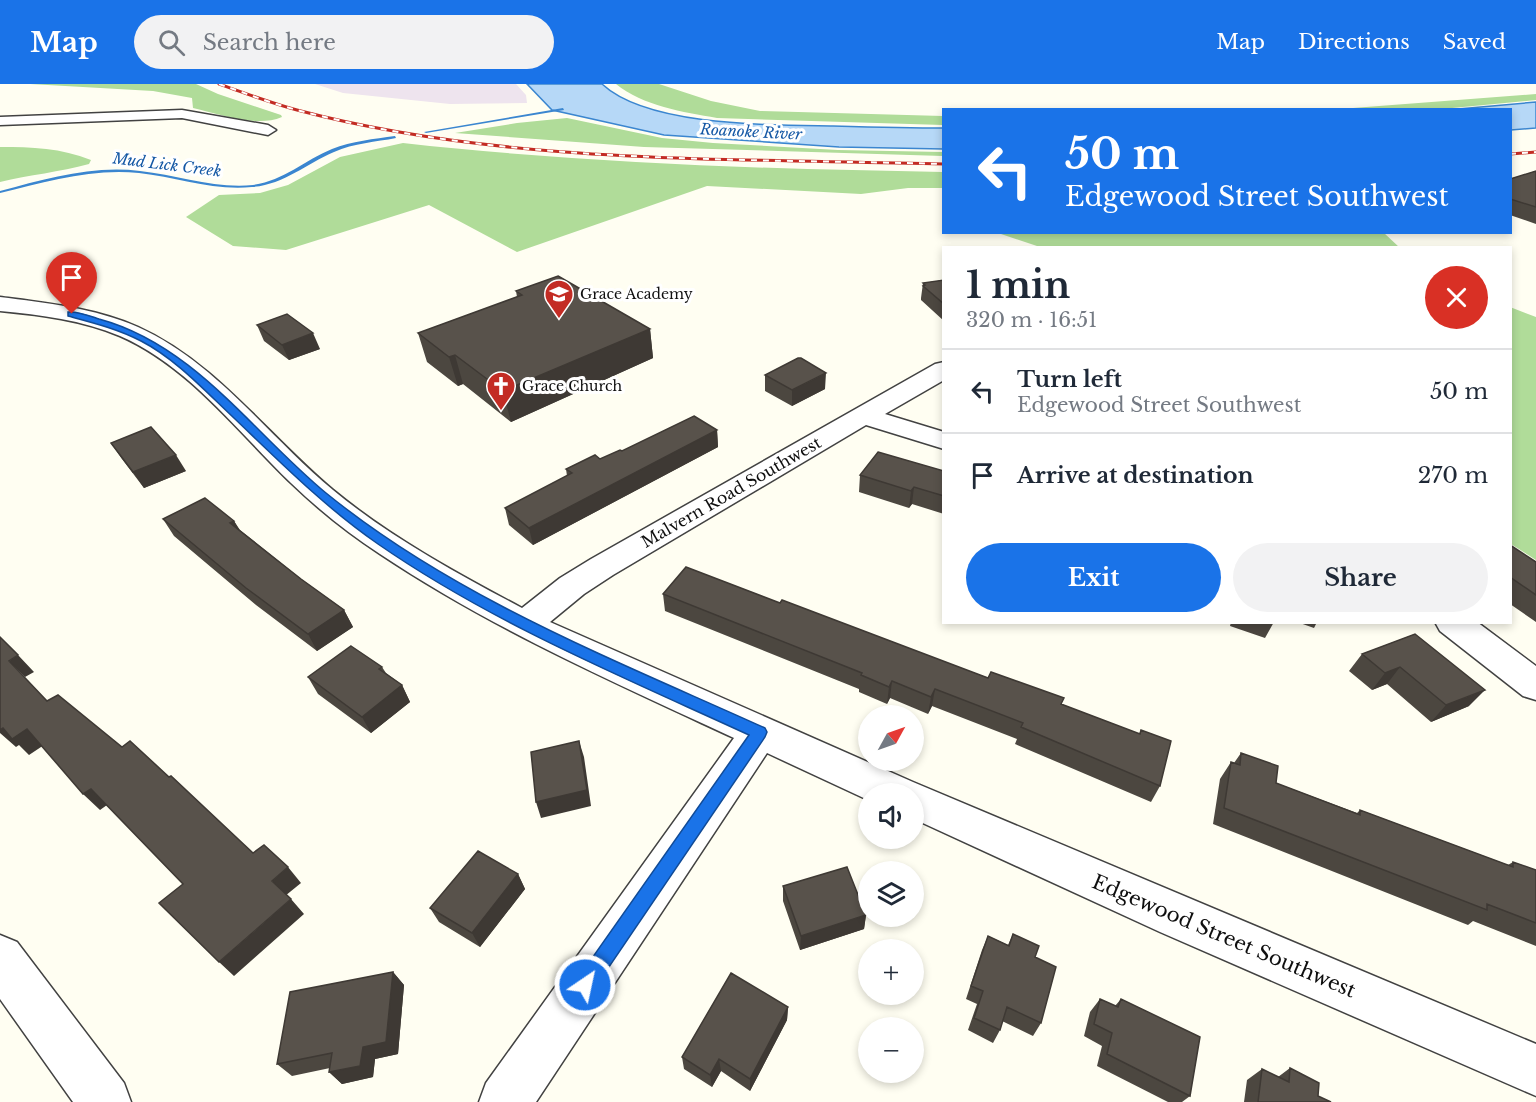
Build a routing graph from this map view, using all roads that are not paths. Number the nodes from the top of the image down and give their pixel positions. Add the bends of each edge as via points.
1 (0, 121) edge
2 (268, 130) dead end
3 (0, 304) edge
4 (942, 370) edge
5 (861, 415) junction
6 (942, 440) edge
7 (524, 624) junction
8 (1455, 624) edge
9 (1536, 686) edge
10 (759, 732) junction
11 (873, 783) edge
12 (924, 804) edge
13 (0, 959) edge
14 (1536, 1070) edge
15 (105, 1102) edge
16 (505, 1102) edge

1 - 2 street via 182,114
3 - 7 street via 90,317 147,340 209,388 330,502 383,541
4 - 5 street, Malvern Road Southwest
5 - 6 street
5 - 7 street, Malvern Road Southwest via 602,567
7 - 10 street
8 - 9 street
10 - 11 street
10 - 16 street
12 - 14 street, Edgewood Street Southwest
13 - 15 street

